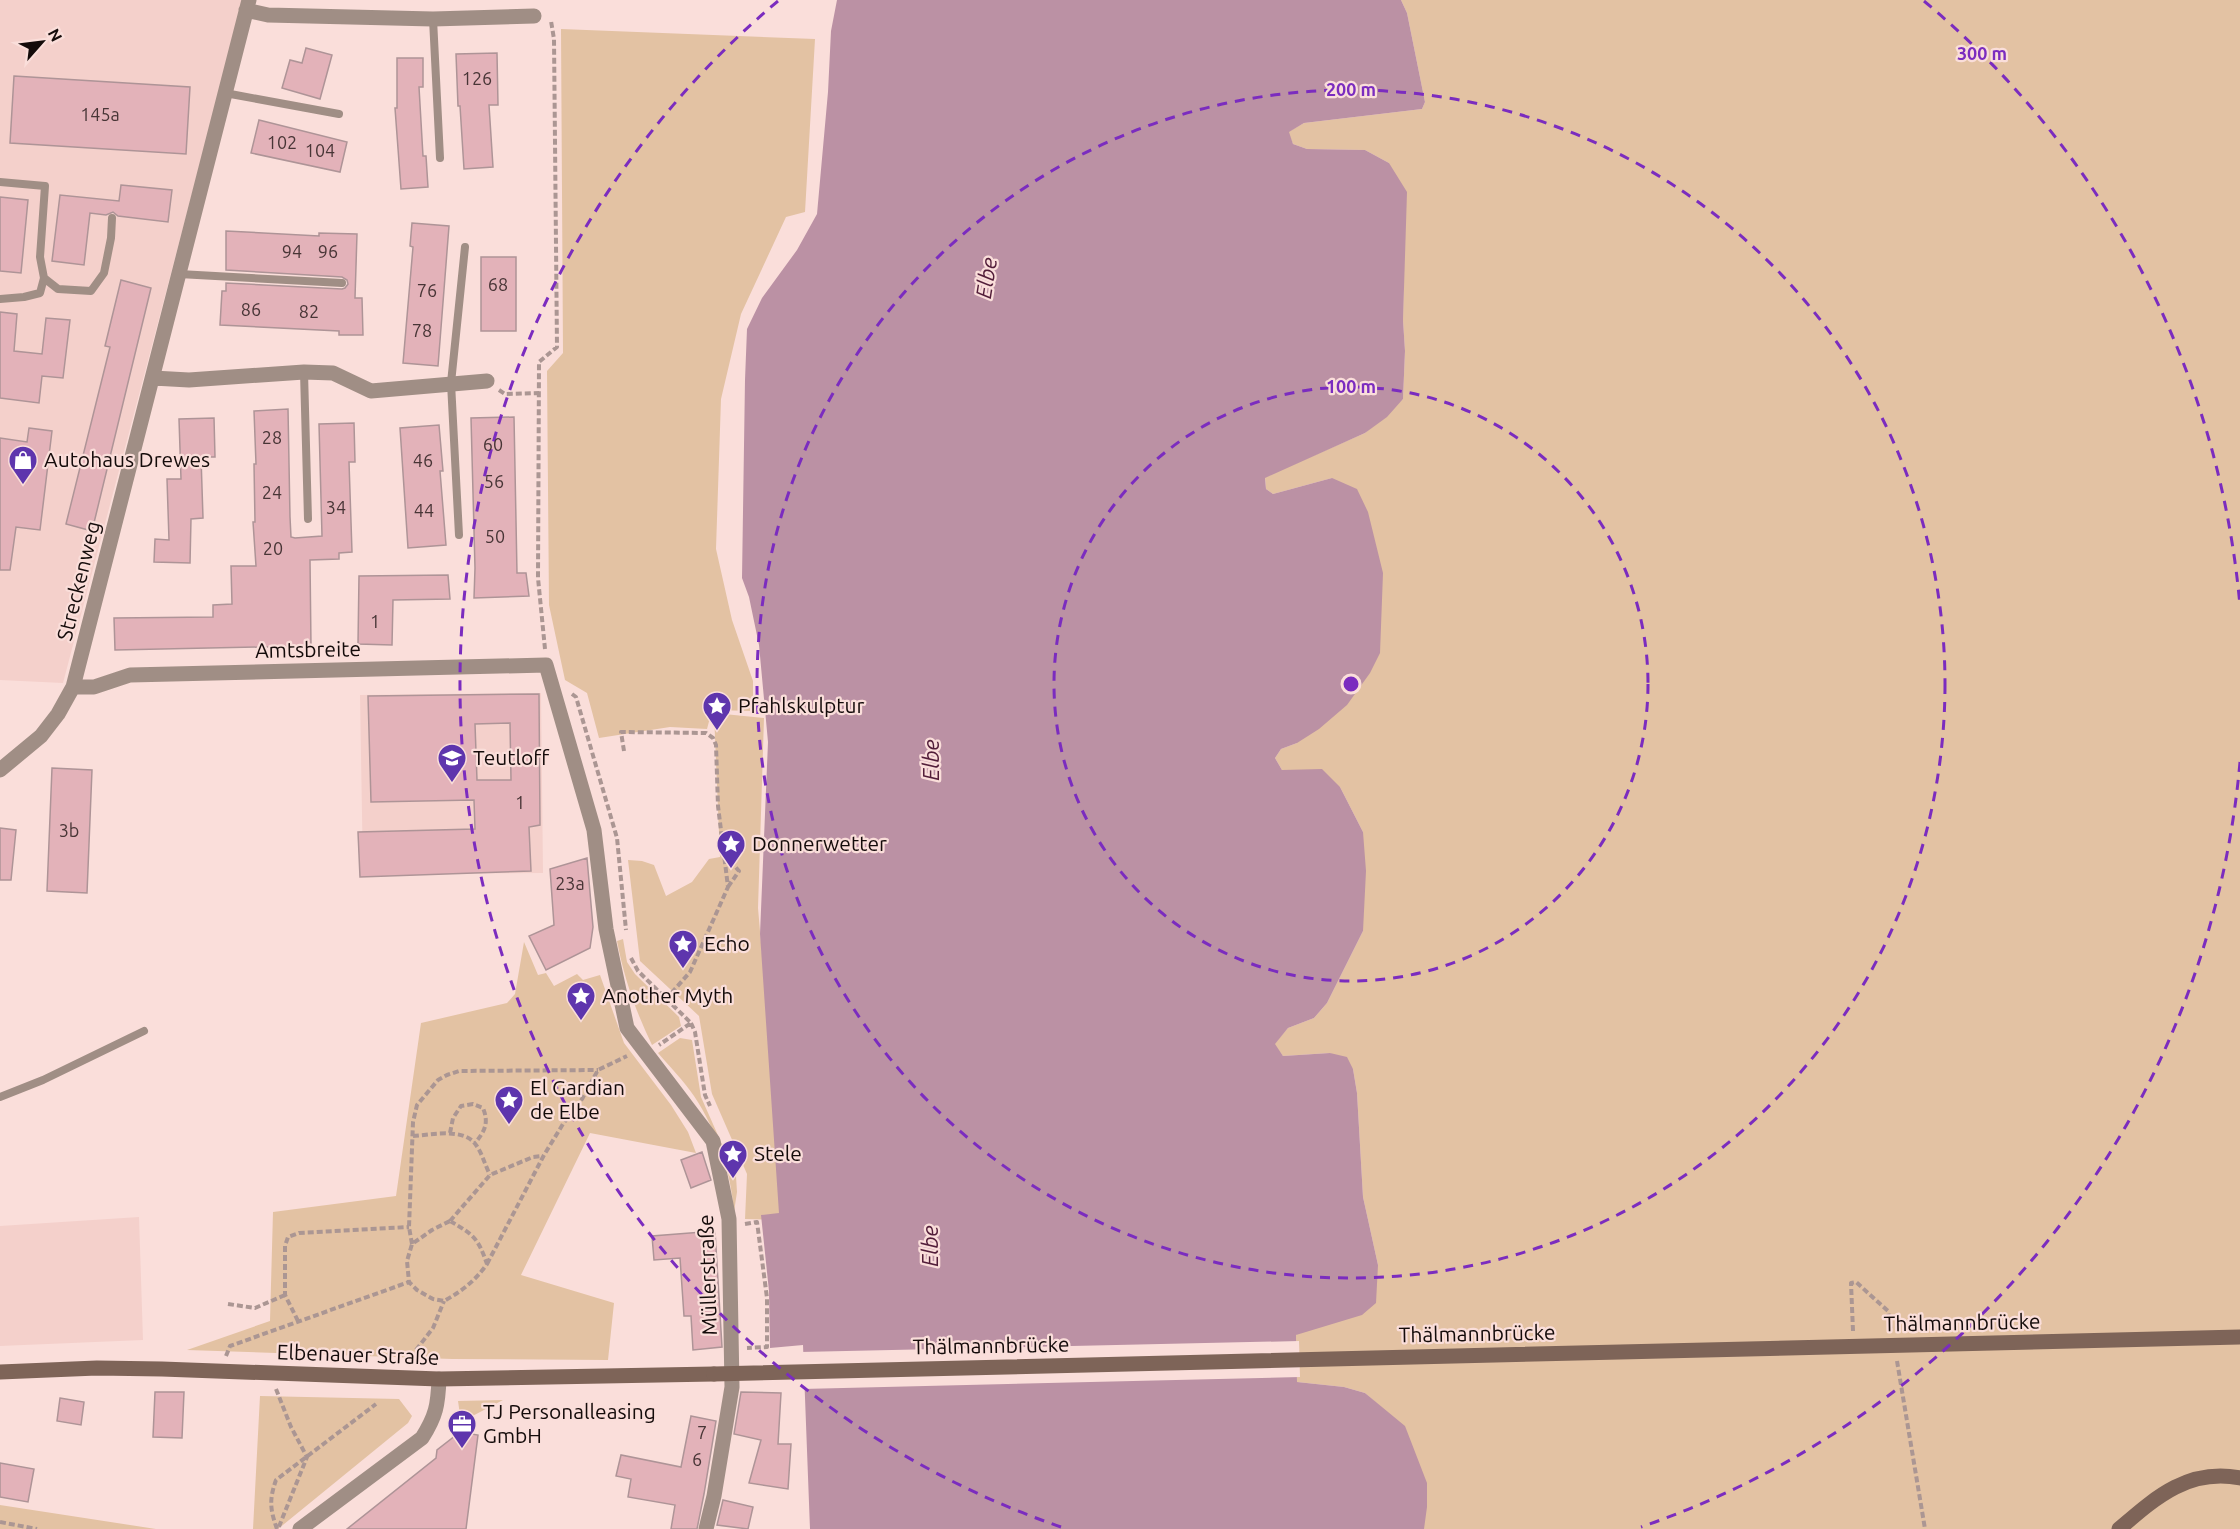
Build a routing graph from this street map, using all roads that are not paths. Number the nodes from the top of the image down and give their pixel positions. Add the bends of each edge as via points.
1 (248, 5) edge
2 (534, 16) road end
3 (433, 19) junction
4 (225, 93) junction
5 (339, 114) dead end
6 (440, 158) dead end
7 (0, 182) edge
8 (112, 218) dead end
9 (465, 247) dead end
10 (179, 274) junction
11 (44, 278) junction
12 (342, 283) dead end
13 (0, 299) edge
14 (304, 372) junction
15 (153, 378) junction
16 (487, 381) road end
17 (451, 383) junction
18 (308, 519) dead end
19 (459, 535) dead end
20 (546, 665) joint
21 (73, 687) junction
22 (0, 770) edge
23 (144, 1031) dead end
24 (0, 1097) edge
25 (2240, 1337) edge
26 (0, 1372) edge
27 (714, 1374) joint
28 (439, 1379) junction
29 (2240, 1478) edge
30 (300, 1529) edge
31 (706, 1529) edge
32 (2119, 1529) edge

1 - 3 street, Streckenweg via 267,15
1 - 4 street, Streckenweg
2 - 3 street, Streckenweg
3 - 6 lane
4 - 5 lane
4 - 10 street, Streckenweg
7 - 11 lane via 45,186 40,257
8 - 11 lane via 105,273 91,291 58,289
9 - 17 lane
10 - 12 lane
10 - 15 street, Streckenweg
11 - 13 lane via 40,293
14 - 15 street via 189,380
14 - 17 street via 333,373 371,391
14 - 18 lane
15 - 21 street, Streckenweg
16 - 17 street
17 - 19 lane
20 - 21 street, Amtsbreite via 130,675 94,687
20 - 31 street, Müllerstraße via 594,830 606,929 627,1028 713,1141 729,1219 732,1387
21 - 22 street, Streckenweg via 41,736
23 - 24 lane
25 - 27 street, Thälmannbrücke, bridge
26 - 28 street, Elbenauer Straße via 162,1369
27 - 28 street, Elbenauer Straße
28 - 30 street via 438,1404 422,1438
29 - 32 street via 2215,1476 2178,1484 2156,1497

